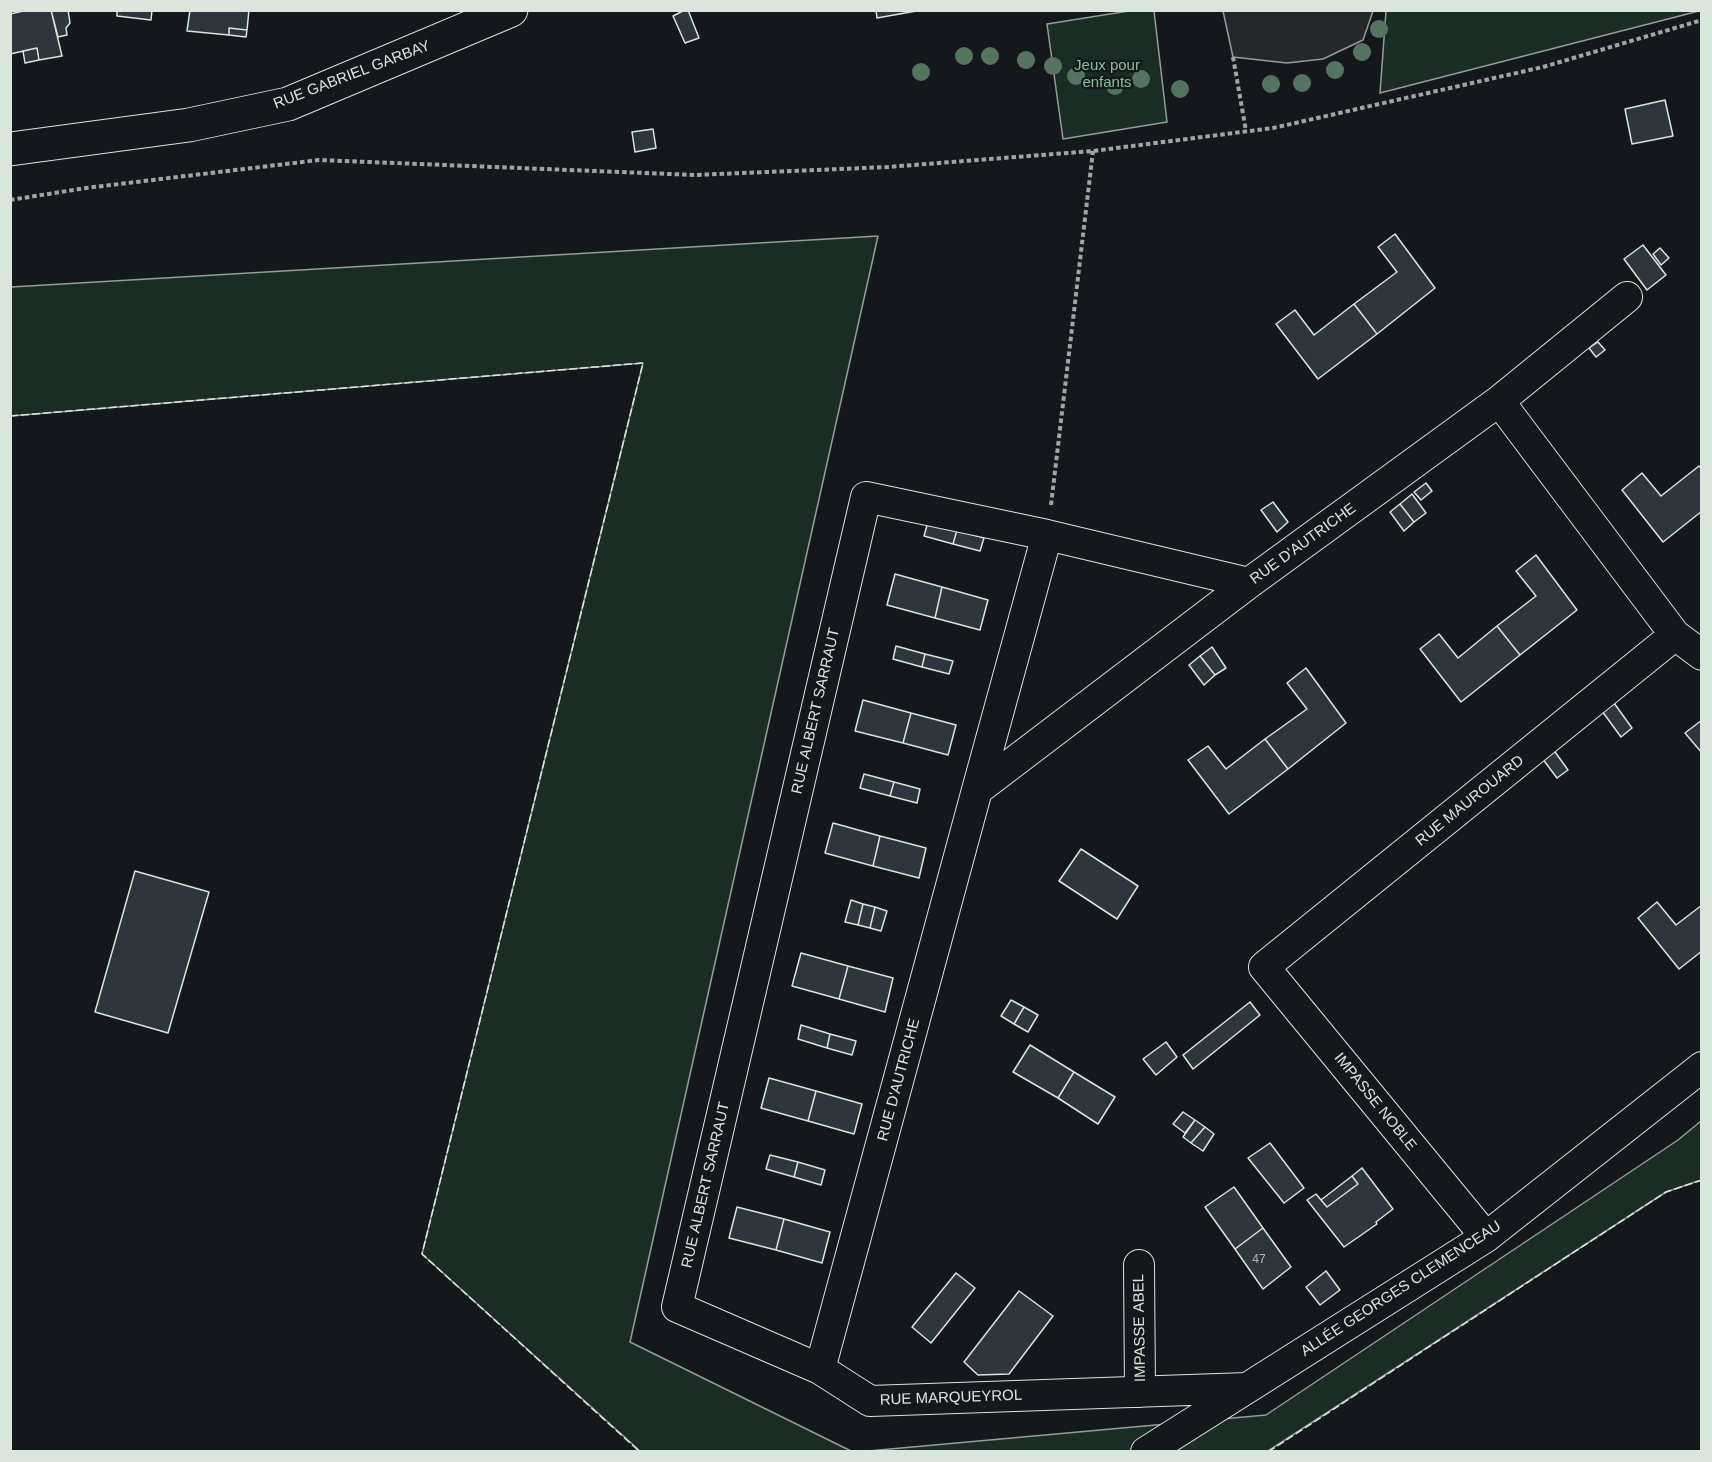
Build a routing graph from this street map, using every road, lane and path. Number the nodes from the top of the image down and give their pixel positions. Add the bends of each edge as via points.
1 (511, 10) edge
2 (1701, 20) edge
3 (1233, 57) dead end
4 (1246, 131) junction
5 (10, 149) edge
6 (1094, 151) junction
7 (10, 200) edge
8 (1627, 297) dead end
9 (1499, 401) junction
10 (1047, 535) junction
11 (1249, 583) junction
12 (1675, 635) junction
13 (1701, 656) edge
14 (977, 790) junction
15 (1264, 967) joint
16 (1701, 1067) edge
17 (1486, 1237) junction
18 (1139, 1265) dead end
19 (677, 1307) joint
20 (820, 1370) junction
21 (1246, 1388) junction
22 (1140, 1392) junction
23 (1146, 1452) edge

1 - 5 street, RUE GABRIEL GARBAY via 288,104 189,125
2 - 4 path via 1543,67
3 - 4 path
4 - 6 path
6 - 7 path via 888,167 695,175 319,160
6 - 10 path
8 - 9 street, RUE D'AUTRICHE
9 - 11 street, RUE D'AUTRICHE
9 - 12 street
10 - 11 street, RUE ALBERT SARRAUT
10 - 14 street, RUE D'AUTRICHE
10 - 19 street, RUE ALBERT SARRAUT via 866,497
11 - 14 street, RUE D'AUTRICHE
12 - 13 street
12 - 15 street, RUE MAUROUARD
14 - 20 street, RUE D'AUTRICHE
15 - 17 street, IMPASSE NOBLE
16 - 17 street, ALLÉE GEORGES CLEMENCEAU
17 - 21 street, ALLÉE GEORGES CLEMENCEAU
18 - 22 street, IMPASSE ABEL
19 - 20 street, RUE MARQUEYROL
20 - 22 street, RUE MARQUEYROL via 870,1401
21 - 22 street, RUE MARQUEYROL
21 - 23 street, ALLÉE GEORGES CLEMENCEAU

